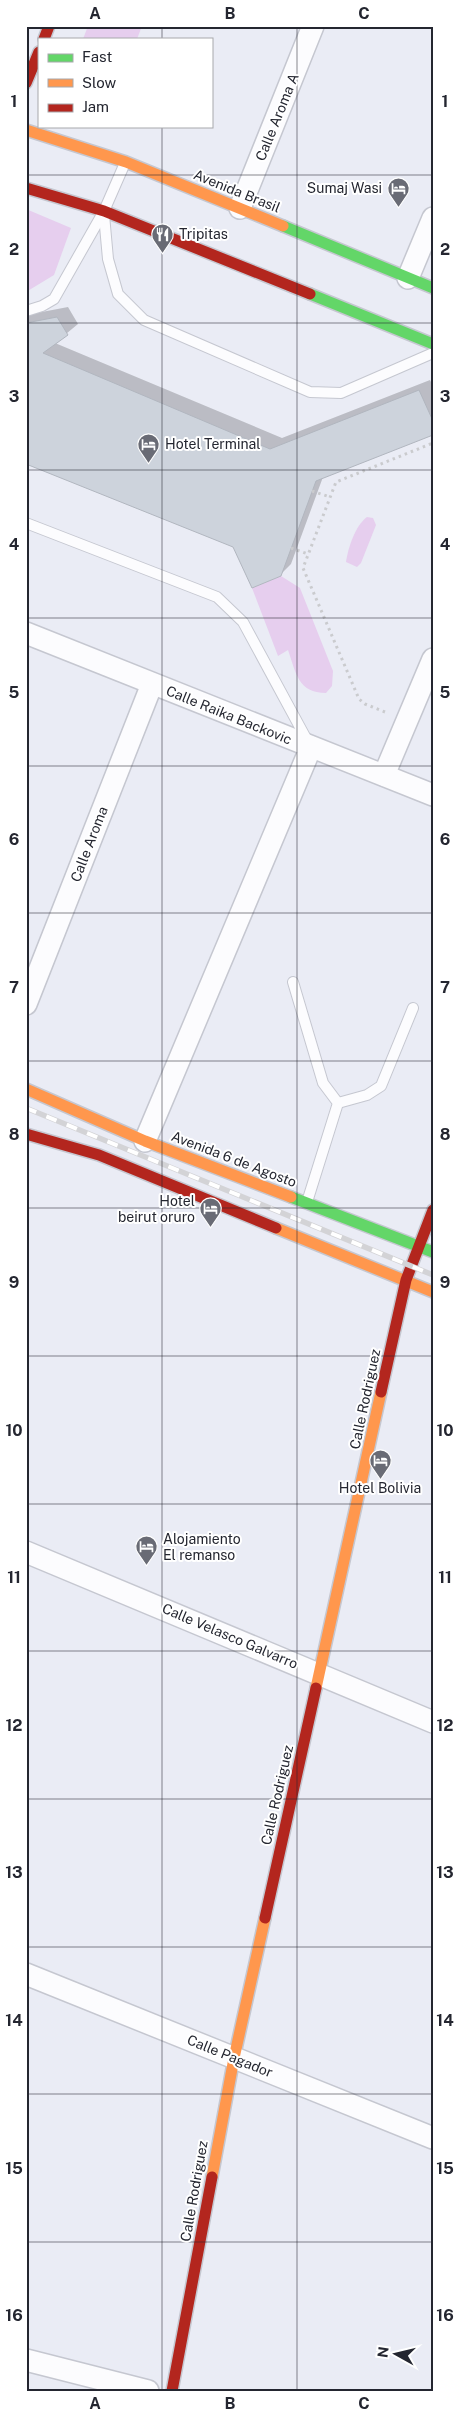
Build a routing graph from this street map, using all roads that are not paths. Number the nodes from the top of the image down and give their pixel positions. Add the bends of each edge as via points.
1 (49, 26) edge
2 (313, 26) edge
3 (44, 38) edge
4 (38, 54) edge
5 (26, 83) edge
6 (26, 130) edge
7 (126, 162) junction
8 (26, 188) edge
9 (240, 208) junction
10 (104, 211) junction
11 (433, 218) edge
12 (408, 278) junction
13 (433, 288) edge
14 (26, 311) edge
15 (433, 344) edge
16 (433, 353) edge
17 (26, 523) edge
18 (26, 633) edge
19 (433, 659) edge
20 (152, 684) junction
21 (311, 747) junction
22 (384, 775) junction
23 (433, 795) edge
24 (293, 982) dead end
25 (26, 1004) edge
26 (413, 1008) dead end
27 (26, 1089) edge
28 (338, 1103) junction
29 (26, 1134) edge
30 (145, 1141) junction
31 (307, 1203) junction
32 (433, 1210) edge
33 (418, 1246) junction
34 (433, 1252) edge
35 (406, 1280) junction
36 (433, 1292) edge
37 (26, 1552) edge
38 (320, 1673) junction
39 (433, 1722) edge
40 (26, 1974) edge
41 (234, 2058) junction
42 (433, 2138) edge
43 (26, 2360) edge
44 (148, 2391) edge
45 (172, 2391) edge

1 - 3 main road
2 - 9 street, Calle Aroma A
4 - 5 main road
6 - 7 main road, Avenida Brasil
7 - 9 main road, Avenida Brasil
7 - 10 lane
8 - 10 main road
9 - 12 main road, Avenida Brasil
10 - 14 lane via 54,299
10 - 15 main road
10 - 16 lane via 108,259 118,294 144,320 310,392 341,393
11 - 12 street
12 - 13 main road, Avenida Brasil
17 - 21 lane via 218,597 243,622
18 - 20 street, Calle Raika Backovic
19 - 22 street
20 - 21 street, Calle Raika Backovic
20 - 25 street, Calle Aroma
21 - 22 street, Calle Raika Backovic
21 - 30 street
22 - 23 street, Calle Raika Backovic
24 - 28 lane via 323,1083
26 - 28 lane via 382,1086 366,1095
27 - 30 main road, Avenida 6 de Agosto
28 - 31 lane
29 - 35 main road via 99,1155
30 - 31 main road, Avenida 6 de Agosto
31 - 33 main road, Avenida 6 de Agosto
32 - 33 main road, Calle Rodriguez
33 - 34 main road, Avenida 6 de Agosto
33 - 35 main road, Calle Rodriguez
35 - 36 main road
35 - 38 main road, Calle Rodriguez
37 - 38 street, Calle Velasco Galvarro
38 - 39 street, Calle Velasco Galvarro
38 - 41 main road, Calle Rodriguez
40 - 41 street, Calle Pagador
41 - 42 street, Calle Pagador
41 - 45 main road, Calle Rodriguez
43 - 44 street

